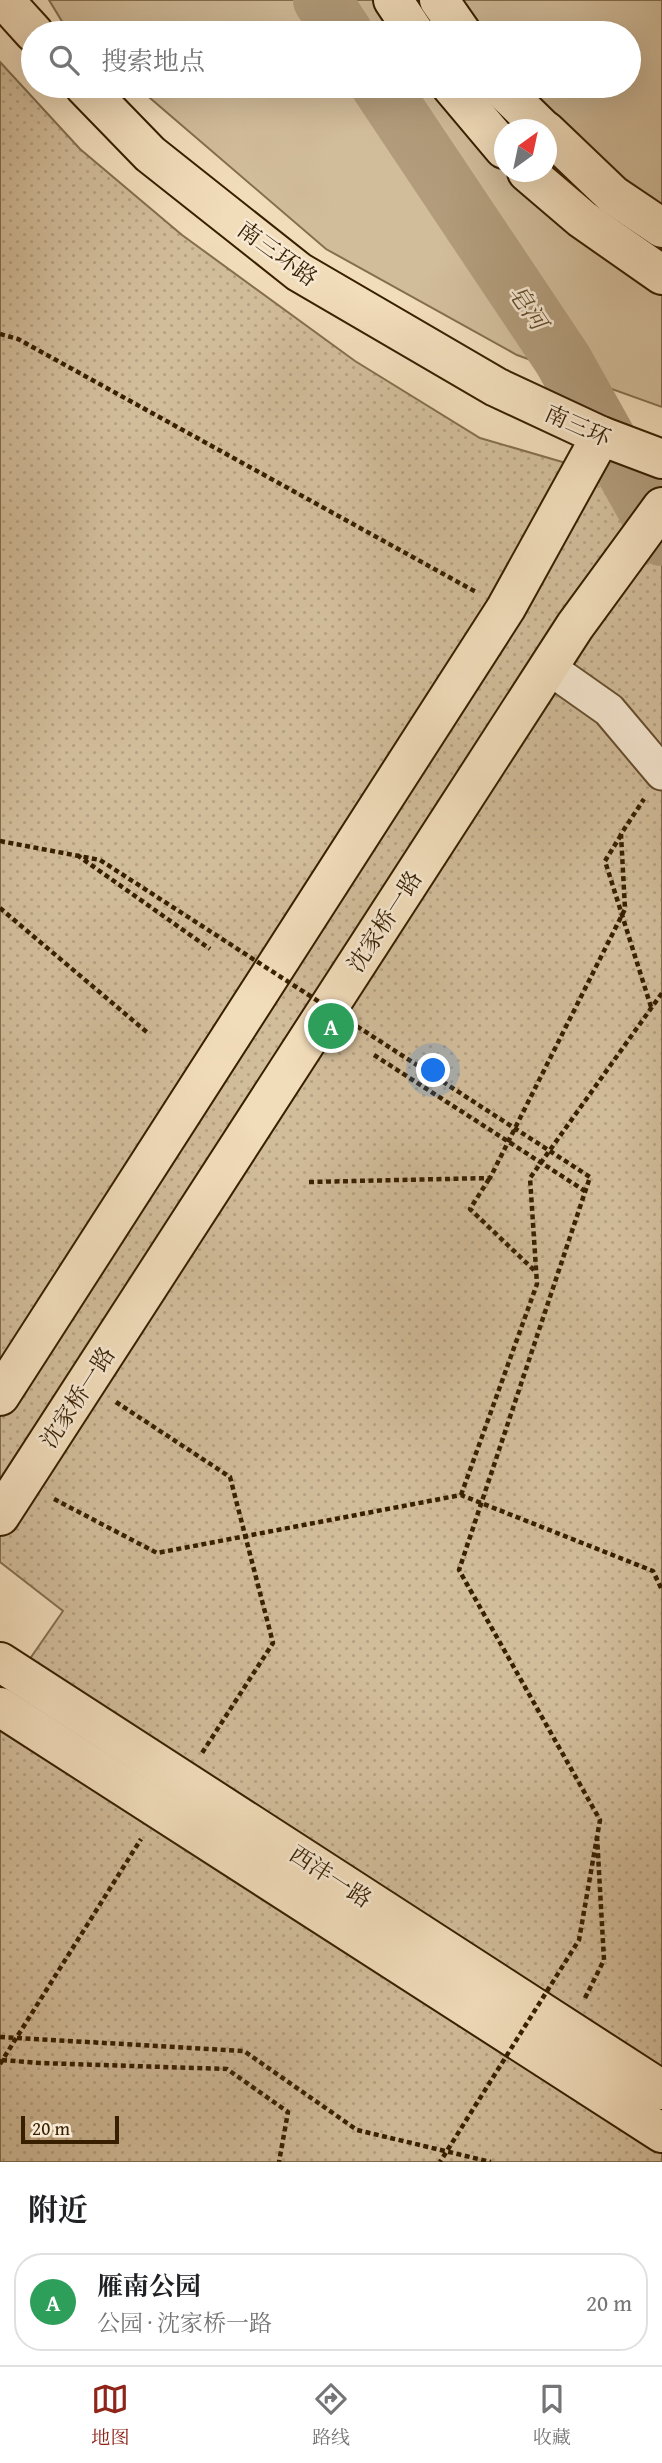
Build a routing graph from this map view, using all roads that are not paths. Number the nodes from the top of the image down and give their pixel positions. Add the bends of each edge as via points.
1 (5, 0) edge
2 (393, 0) edge
3 (439, 0) edge
4 (23, 21) edge
5 (407, 21) edge
6 (454, 21) edge
7 (96, 98) edge
8 (461, 98) edge
9 (512, 98) edge
10 (534, 119) edge
11 (494, 136) edge
12 (557, 141) edge
13 (539, 182) edge
14 (662, 228) edge
15 (662, 275) edge
16 (496, 387) joint
17 (601, 436) junction
18 (662, 459) edge
19 (662, 507) edge
20 (548, 667) junction
21 (661, 772) edge
22 (0, 1396) edge
23 (0, 1516) edge
24 (0, 1662) edge
25 (0, 1707) edge
26 (172, 1796) junction
27 (662, 2090) edge
28 (662, 2133) edge

1 - 4 main road
2 - 5 main road
3 - 6 main road
7 - 16 main road, 南三环路 via 150,154 299,271
8 - 11 main road
9 - 10 main road
12 - 14 main road via 613,195
13 - 15 main road
16 - 17 main road, 南三环
17 - 18 main road, 南三环
17 - 22 main road via 506,608
19 - 20 main road, 沈家桥一路
20 - 21 lane via 609,710
20 - 23 main road, 沈家桥一路
24 - 26 main road, 西沣一路
25 - 26 main road, 西沣一路
26 - 27 main road, 西沣一路
26 - 28 main road, 西沣一路

